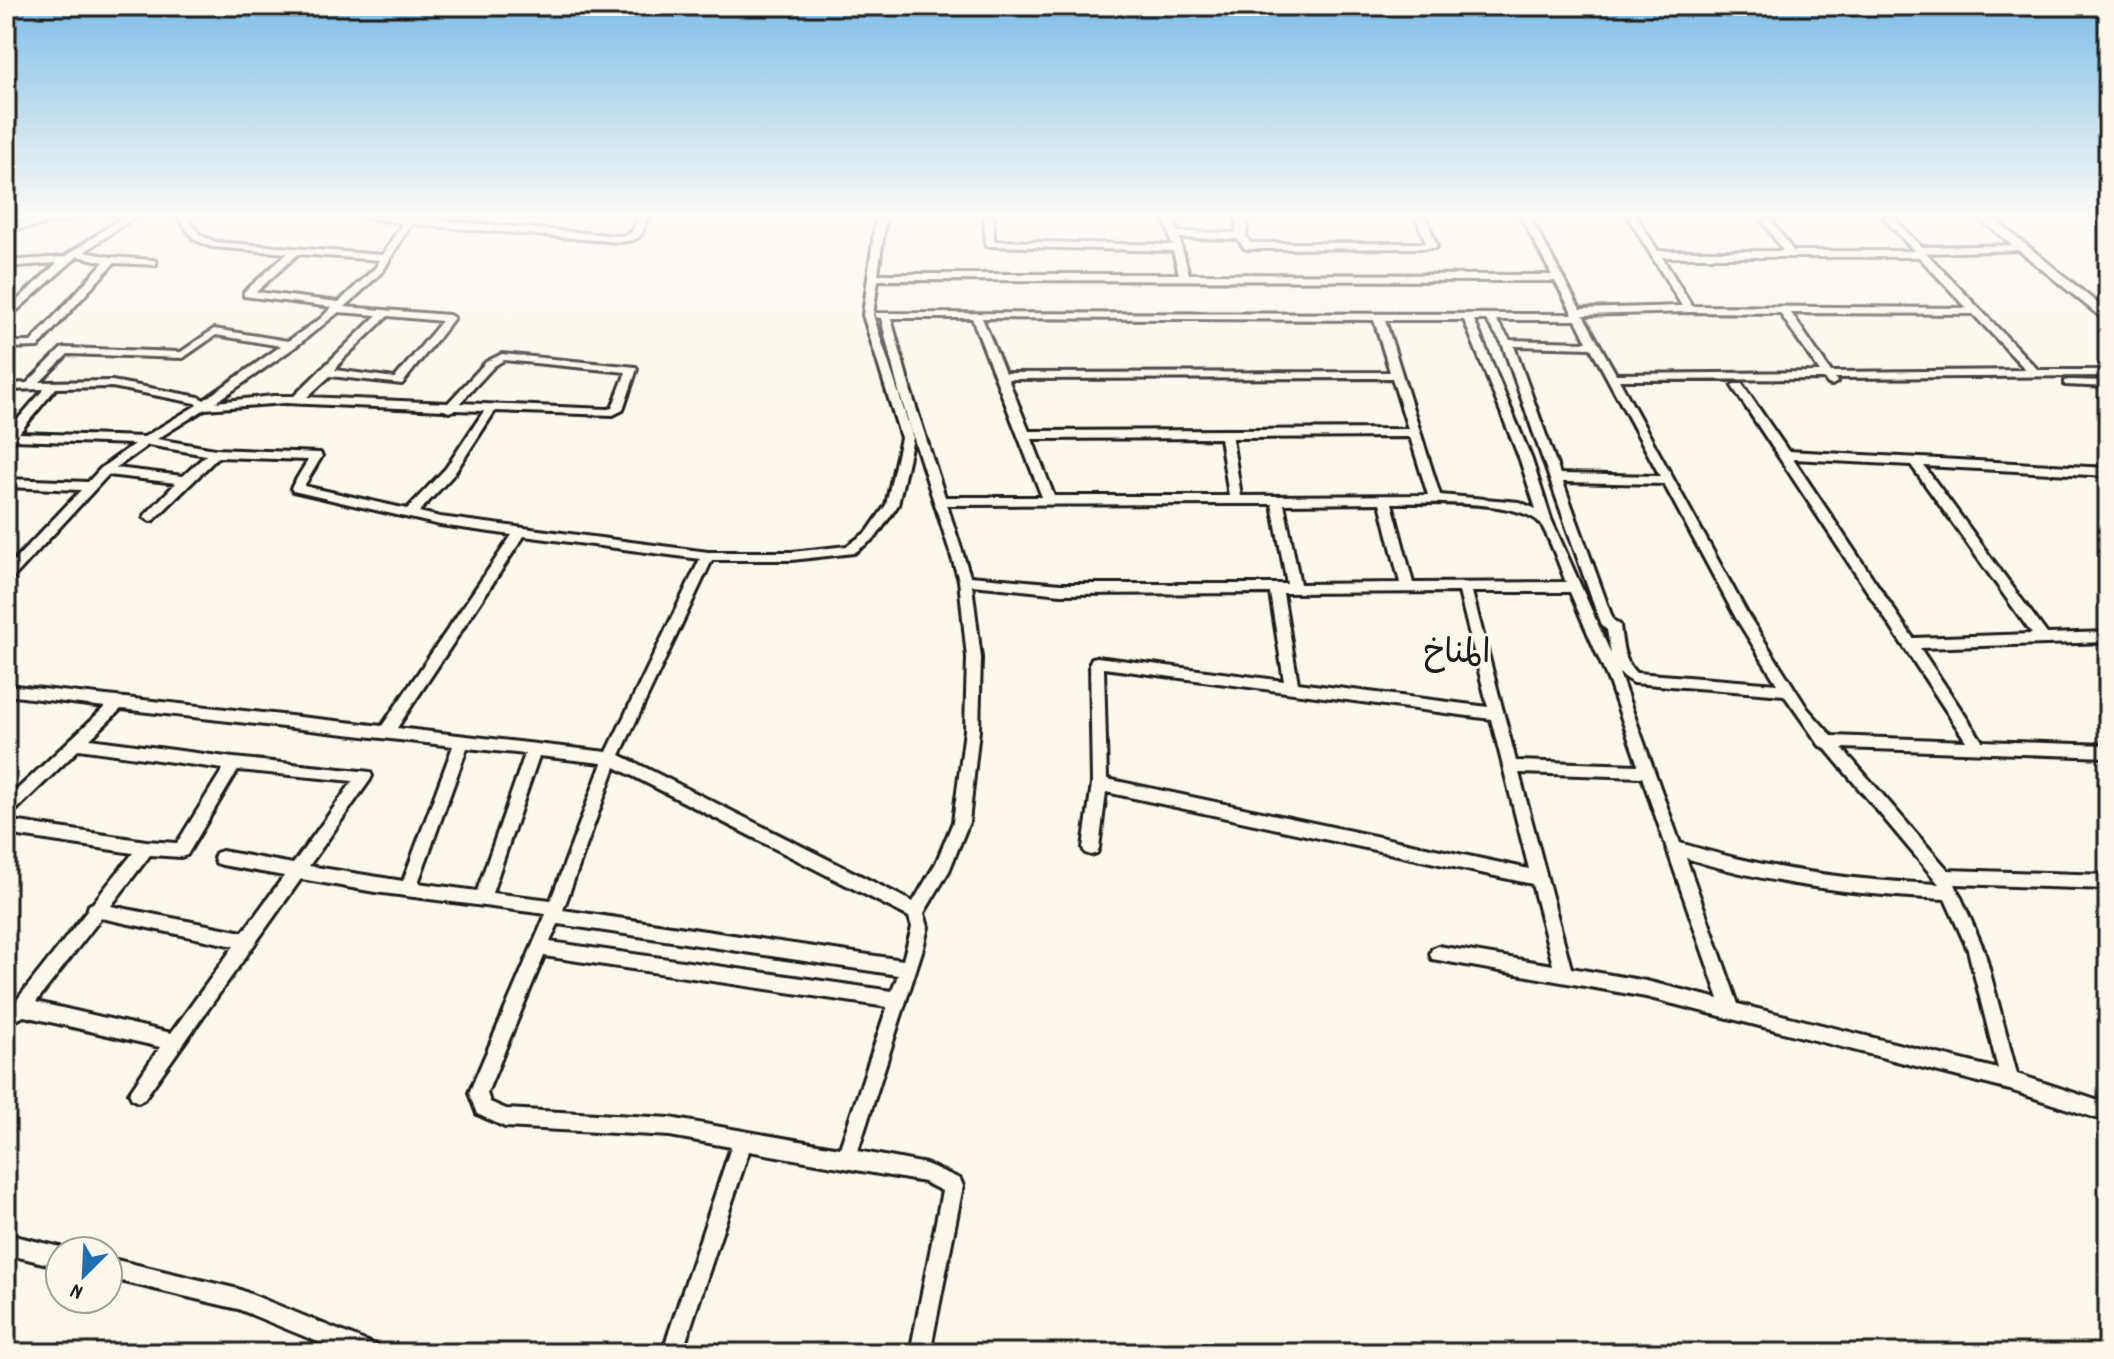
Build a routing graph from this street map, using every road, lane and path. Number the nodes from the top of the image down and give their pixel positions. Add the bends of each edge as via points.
1 (44, 280) edge
2 (93, 280) edge
3 (263, 280) edge
4 (367, 280) edge
5 (872, 280) edge
6 (1557, 280) edge
7 (1671, 280) edge
8 (1947, 280) edge
9 (2061, 280) edge
10 (2077, 280) edge
11 (2108, 306) edge
12 (338, 307) junction
13 (1689, 309) junction
14 (1783, 309) junction
15 (1976, 311) junction
16 (386, 313) junction
17 (868, 315) junction
18 (885, 315) junction
19 (1578, 315) junction
20 (976, 316) junction
21 (6, 317) edge
22 (1379, 318) junction
23 (1468, 318) junction
24 (1490, 318) junction
25 (2108, 319) edge
26 (1507, 343) junction
27 (6, 345) edge
28 (291, 345) junction
29 (1594, 345) junction
30 (328, 372) junction
31 (2108, 373) edge
32 (1395, 375) junction
33 (2036, 375) junction
34 (1001, 376) junction
35 (1832, 380) junction
36 (1614, 382) junction
37 (32, 384) junction
38 (2108, 384) edge
39 (53, 385) junction
40 (1738, 386) junction
41 (6, 387) edge
42 (297, 400) junction
43 (203, 406) junction
44 (449, 409) junction
45 (491, 409) junction
46 (1225, 433) junction
47 (1413, 433) junction
48 (1025, 435) junction
49 (8, 438) edge
50 (146, 441) junction
51 (215, 453) junction
52 (1784, 455) junction
53 (1915, 462) junction
54 (105, 471) junction
55 (2108, 472) edge
56 (1558, 478) junction
57 (186, 480) junction
58 (1666, 480) junction
59 (6, 483) edge
60 (91, 486) junction
61 (1435, 499) junction
62 (1277, 500) junction
63 (1385, 500) junction
64 (940, 501) junction
65 (1050, 501) junction
66 (1236, 501) junction
67 (410, 514) junction
68 (150, 517) dead end
69 (1545, 519) junction
70 (520, 532) junction
71 (708, 556) junction
72 (6, 577) edge
73 (965, 580) junction
74 (1574, 587) junction
75 (1276, 588) junction
76 (1294, 588) junction
77 (1408, 588) junction
78 (1464, 588) junction
79 (2108, 637) edge
80 (2043, 639) junction
81 (1909, 643) junction
82 (1292, 687) junction
83 (6, 690) edge
84 (1788, 690) junction
85 (118, 703) junction
86 (1497, 714) junction
87 (387, 731) junction
88 (462, 742) junction
89 (1825, 742) junction
90 (75, 743) junction
91 (1979, 748) junction
92 (534, 749) junction
93 (2108, 751) edge
94 (611, 758) junction
95 (234, 764) junction
96 (1510, 767) junction
97 (1646, 771) junction
98 (1100, 784) junction
99 (6, 810) edge
100 (6, 827) edge
101 (1673, 847) junction
102 (146, 848) junction
103 (1091, 848) dead end
104 (222, 858) dead end
105 (297, 871) junction
106 (1539, 878) junction
107 (2108, 882) edge
108 (1948, 884) junction
109 (408, 889) junction
110 (482, 899) junction
111 (95, 910) junction
112 (554, 912) junction
113 (916, 912) junction
114 (248, 941) junction
115 (539, 948) junction
116 (1438, 954) dead end
117 (908, 969) junction
118 (1564, 975) junction
119 (897, 1000) junction
120 (22, 1007) junction
121 (1732, 1011) junction
122 (6, 1017) edge
123 (175, 1042) junction
124 (2010, 1081) junction
125 (138, 1093) dead end
126 (2108, 1113) edge
127 (743, 1140) junction
128 (846, 1158) junction
129 (6, 1244) edge
130 (44, 1253) edge
131 (124, 1272) edge
132 (370, 1353) edge
133 (672, 1353) edge
134 (920, 1353) edge

1 - 21 street
2 - 27 street via 34,345
3 - 12 street via 248,294
4 - 12 street
5 - 17 street
6 - 19 street
7 - 13 street
8 - 15 street
9 - 25 main road
10 - 11 main road
12 - 16 street
12 - 28 street
13 - 14 street
13 - 19 street
14 - 15 street
14 - 35 street
15 - 33 street
16 - 30 street
16 - 30 street via 449,318 398,382
17 - 18 street
17 - 71 street via 907,438 892,505 872,534 850,550
18 - 20 street
18 - 64 street
19 - 24 street
19 - 29 street
20 - 22 street
20 - 34 street
22 - 23 street
22 - 32 street
23 - 24 street
23 - 69 street
24 - 26 street
26 - 29 street
26 - 56 street
28 - 37 street via 214,332 183,355 65,351
28 - 43 street
29 - 36 street
30 - 42 street
31 - 33 street
32 - 34 street
32 - 47 street
33 - 35 street
34 - 48 street
35 - 36 street
35 - 38 street
35 - 40 street
36 - 40 street
36 - 58 street
37 - 39 street
37 - 41 street
39 - 43 street via 112,384 199,400
39 - 49 street
40 - 52 street
42 - 43 street via 276,397
42 - 44 street
43 - 50 street
44 - 45 street
44 - 45 street via 502,357 632,369 619,405 609,413
45 - 67 street via 450,471
46 - 47 street
46 - 48 street
46 - 66 street
47 - 61 street
48 - 65 street
49 - 50 street
50 - 51 street
50 - 54 street
51 - 57 street
51 - 67 street via 316,456 297,488
52 - 53 street
52 - 81 street
53 - 55 street
53 - 80 street
54 - 57 street
54 - 60 street
56 - 58 street
56 - 84 street via 1626,674
57 - 68 street
58 - 84 street
59 - 60 street
60 - 72 street
61 - 63 street
61 - 69 street via 1519,506
62 - 63 street
62 - 66 street
62 - 76 street
63 - 77 street
64 - 65 street
64 - 73 street
65 - 66 street
67 - 70 street
69 - 74 street
70 - 71 street
70 - 87 street
71 - 94 street
73 - 75 street via 1061,589
73 - 113 street via 974,658 961,822
74 - 78 street
74 - 97 street via 1616,682
75 - 76 street
75 - 82 street
76 - 77 street
77 - 78 street
78 - 86 street
79 - 80 street
80 - 81 street
81 - 91 street
82 - 86 street
82 - 98 street via 1097,662
83 - 85 street
84 - 89 street
85 - 87 street
85 - 90 street
86 - 96 street
87 - 88 street
88 - 92 street
88 - 109 street
89 - 91 street
89 - 108 street
90 - 95 street
90 - 99 street
91 - 93 street
92 - 94 street
92 - 110 street
94 - 112 street
94 - 113 street
95 - 102 street via 181,850
95 - 105 street via 365,776
96 - 97 street
96 - 106 street
97 - 101 street
98 - 103 street
98 - 106 street
100 - 102 street
101 - 108 street via 1797,880 1869,890
101 - 121 street
102 - 111 street
104 - 105 street
105 - 109 street
105 - 114 street
106 - 118 street
107 - 108 street
108 - 124 street via 1976,950
109 - 110 street
110 - 112 street
111 - 114 street
111 - 120 street
112 - 115 street
112 - 117 street
113 - 117 street via 920,927
114 - 123 street
115 - 119 street
115 - 127 street via 478,1093 483,1108 505,1118 670,1127
116 - 118 street
117 - 119 street
118 - 121 street
119 - 128 street
120 - 122 street
120 - 123 street
121 - 124 street
123 - 125 street
124 - 126 street
127 - 128 street
127 - 133 street
128 - 134 street via 926,1173 953,1186
129 - 130 street
131 - 132 street via 238,1299

